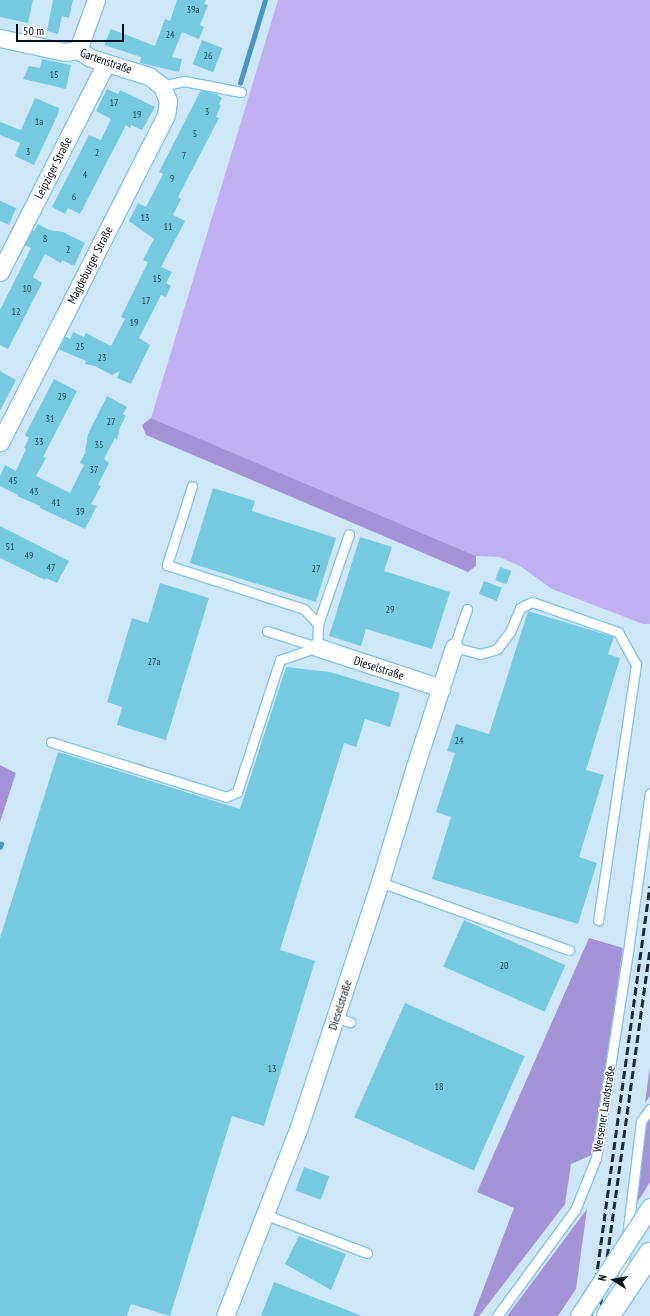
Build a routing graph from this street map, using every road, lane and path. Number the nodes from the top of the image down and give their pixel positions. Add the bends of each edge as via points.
1 (96, 0) edge
2 (0, 38) edge
3 (78, 50) junction
4 (106, 63) junction
5 (162, 86) junction
6 (241, 92) dead end
7 (0, 272) edge
8 (0, 442) edge
9 (192, 486) dead end
10 (349, 534) dead end
11 (467, 609) dead end
12 (318, 624) junction
13 (267, 631) dead end
14 (317, 648) junction
15 (454, 648) junction
16 (441, 688) junction
17 (51, 742) dead end
18 (650, 793) edge
19 (380, 882) junction
20 (598, 920) dead end
21 (569, 950) dead end
22 (650, 1109) edge
23 (650, 1207) edge
24 (266, 1215) junction
25 (367, 1253) dead end
26 (650, 1254) edge
27 (225, 1316) edge
28 (497, 1316) edge
29 (579, 1316) edge
30 (608, 1316) edge
31 (619, 1316) edge

1 - 3 street
2 - 3 street, Gartenstraße via 64,52
3 - 4 street, Gartenstraße
4 - 5 street, Gartenstraße via 150,76
4 - 7 street, Leipziger Straße
5 - 6 lane via 184,80
5 - 8 street, Magdeburger Straße via 168,101 166,115
9 - 12 lane via 167,565 304,609
10 - 12 lane
11 - 15 lane
12 - 14 lane
13 - 14 lane
14 - 16 street, Dieselstraße
14 - 17 lane via 280,660 237,792 226,797
15 - 16 street, Dieselstraße
15 - 20 lane via 480,654 497,649 510,632 520,608 532,602 618,632 636,664
16 - 19 street, Dieselstraße
18 - 28 lane, Wersener Landstraße via 596,1158 575,1210
19 - 21 lane
19 - 24 street, Dieselstraße via 343,1019
22 - 31 lane via 641,1121 630,1200
23 - 29 street, bridge
24 - 25 lane
24 - 27 street, Dieselstraße
26 - 30 highway, bridge

